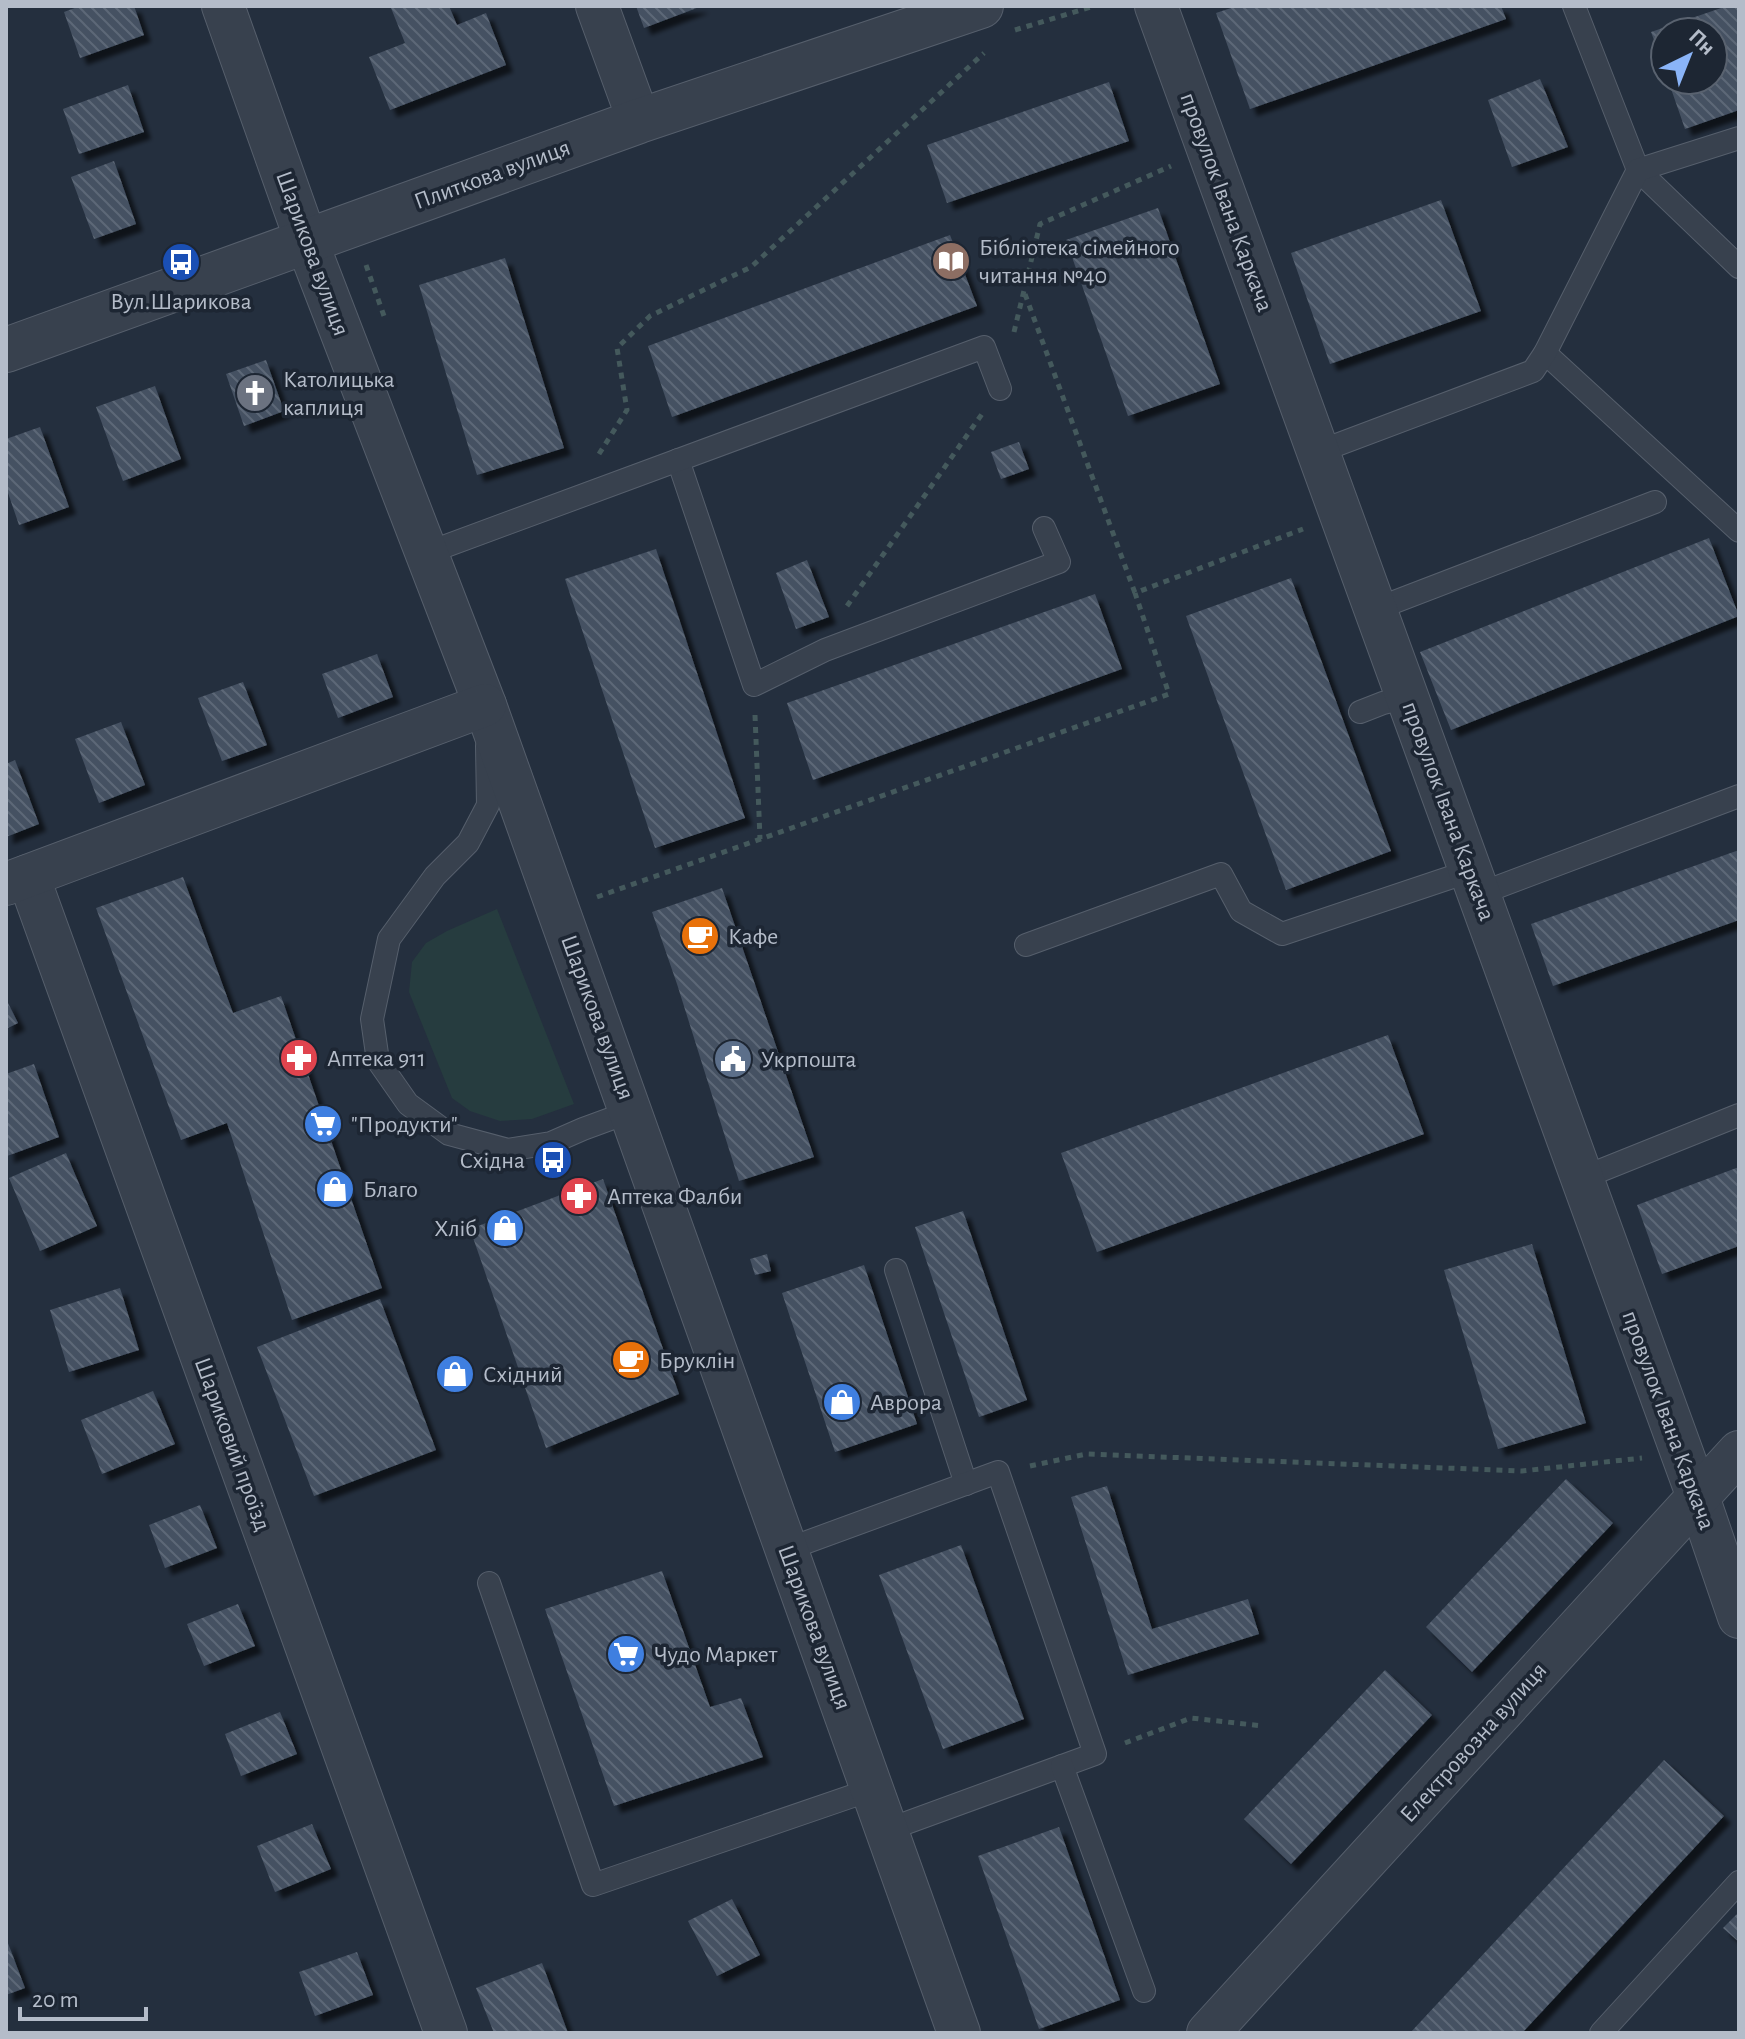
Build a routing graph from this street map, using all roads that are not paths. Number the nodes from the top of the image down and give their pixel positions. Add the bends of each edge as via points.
1 (223, 6) edge
2 (597, 6) edge
3 (1156, 6) edge
4 (1574, 6) edge
5 (987, 25) edge
6 (639, 121) junction
7 (1739, 138) edge
8 (1638, 170) junction
9 (306, 240) junction
10 (1739, 267) edge
11 (6, 350) edge
12 (1545, 353) junction
13 (1000, 389) road end
14 (1318, 452) junction
15 (678, 460) junction
16 (1655, 502) dead end
17 (1044, 528) dead end
18 (1739, 531) edge
19 (427, 553) junction
20 (1376, 609) junction
21 (1407, 697) junction
22 (485, 705) junction
23 (1360, 712) dead end
24 (1739, 796) edge
25 (17, 880) edge
26 (1475, 883) junction
27 (1026, 945) dead end
28 (632, 1111) junction
29 (1739, 1115) edge
30 (1582, 1178) junction
31 (896, 1270) dead end
32 (1739, 1452) edge
33 (966, 1484) junction
34 (1698, 1497) junction
35 (788, 1549) junction
36 (489, 1583) dead end
37 (1739, 1617) edge
38 (1062, 1766) junction
39 (873, 1789) junction
40 (887, 1830) junction
41 (1739, 1882) edge
42 (1144, 1991) dead end
43 (446, 2033) edge
44 (959, 2033) edge
45 (1208, 2033) edge
46 (1601, 2033) edge

1 - 9 street, Шарикова вулиця
2 - 6 street
3 - 14 street, провулок Івана Каркача
4 - 8 lane
5 - 6 street, Плиткова вулиця
6 - 9 street, Плиткова вулиця
7 - 8 lane
8 - 10 lane
8 - 12 lane
9 - 11 street, Плиткова вулиця
9 - 19 street, Шарикова вулиця
12 - 14 lane via 1533,371
12 - 18 lane
13 - 15 lane via 984,347
14 - 20 street, провулок Івана Каркача
15 - 17 lane via 754,685 825,650 1059,562
15 - 19 lane
16 - 20 lane
19 - 22 street, Шарикова вулиця
20 - 21 street, провулок Івана Каркача
21 - 23 lane
21 - 26 street, провулок Івана Каркача
22 - 25 street
22 - 28 street, Шарикова вулиця
22 - 28 lane via 488,805 468,843 435,876 389,939 372,1019 378,1061 408,1104 449,1134 508,1150 551,1143
24 - 26 lane
25 - 43 street, Шариковий проїзд
26 - 27 lane via 1282,934 1241,911 1221,874
26 - 30 street, провулок Івана Каркача
28 - 35 street, Шарикова вулиця
29 - 30 lane
30 - 34 street, провулок Івана Каркача
31 - 33 lane
32 - 34 street, Електровозна вулиця
33 - 35 lane
33 - 38 lane via 998,1472 1095,1754
34 - 37 street, провулок Івана Каркача
34 - 45 street, Електровозна вулиця
35 - 39 street, Шарикова вулиця
36 - 39 lane via 593,1885
38 - 40 lane
38 - 42 lane
39 - 40 street, Шарикова вулиця
40 - 44 street, Шарикова вулиця
41 - 46 lane

